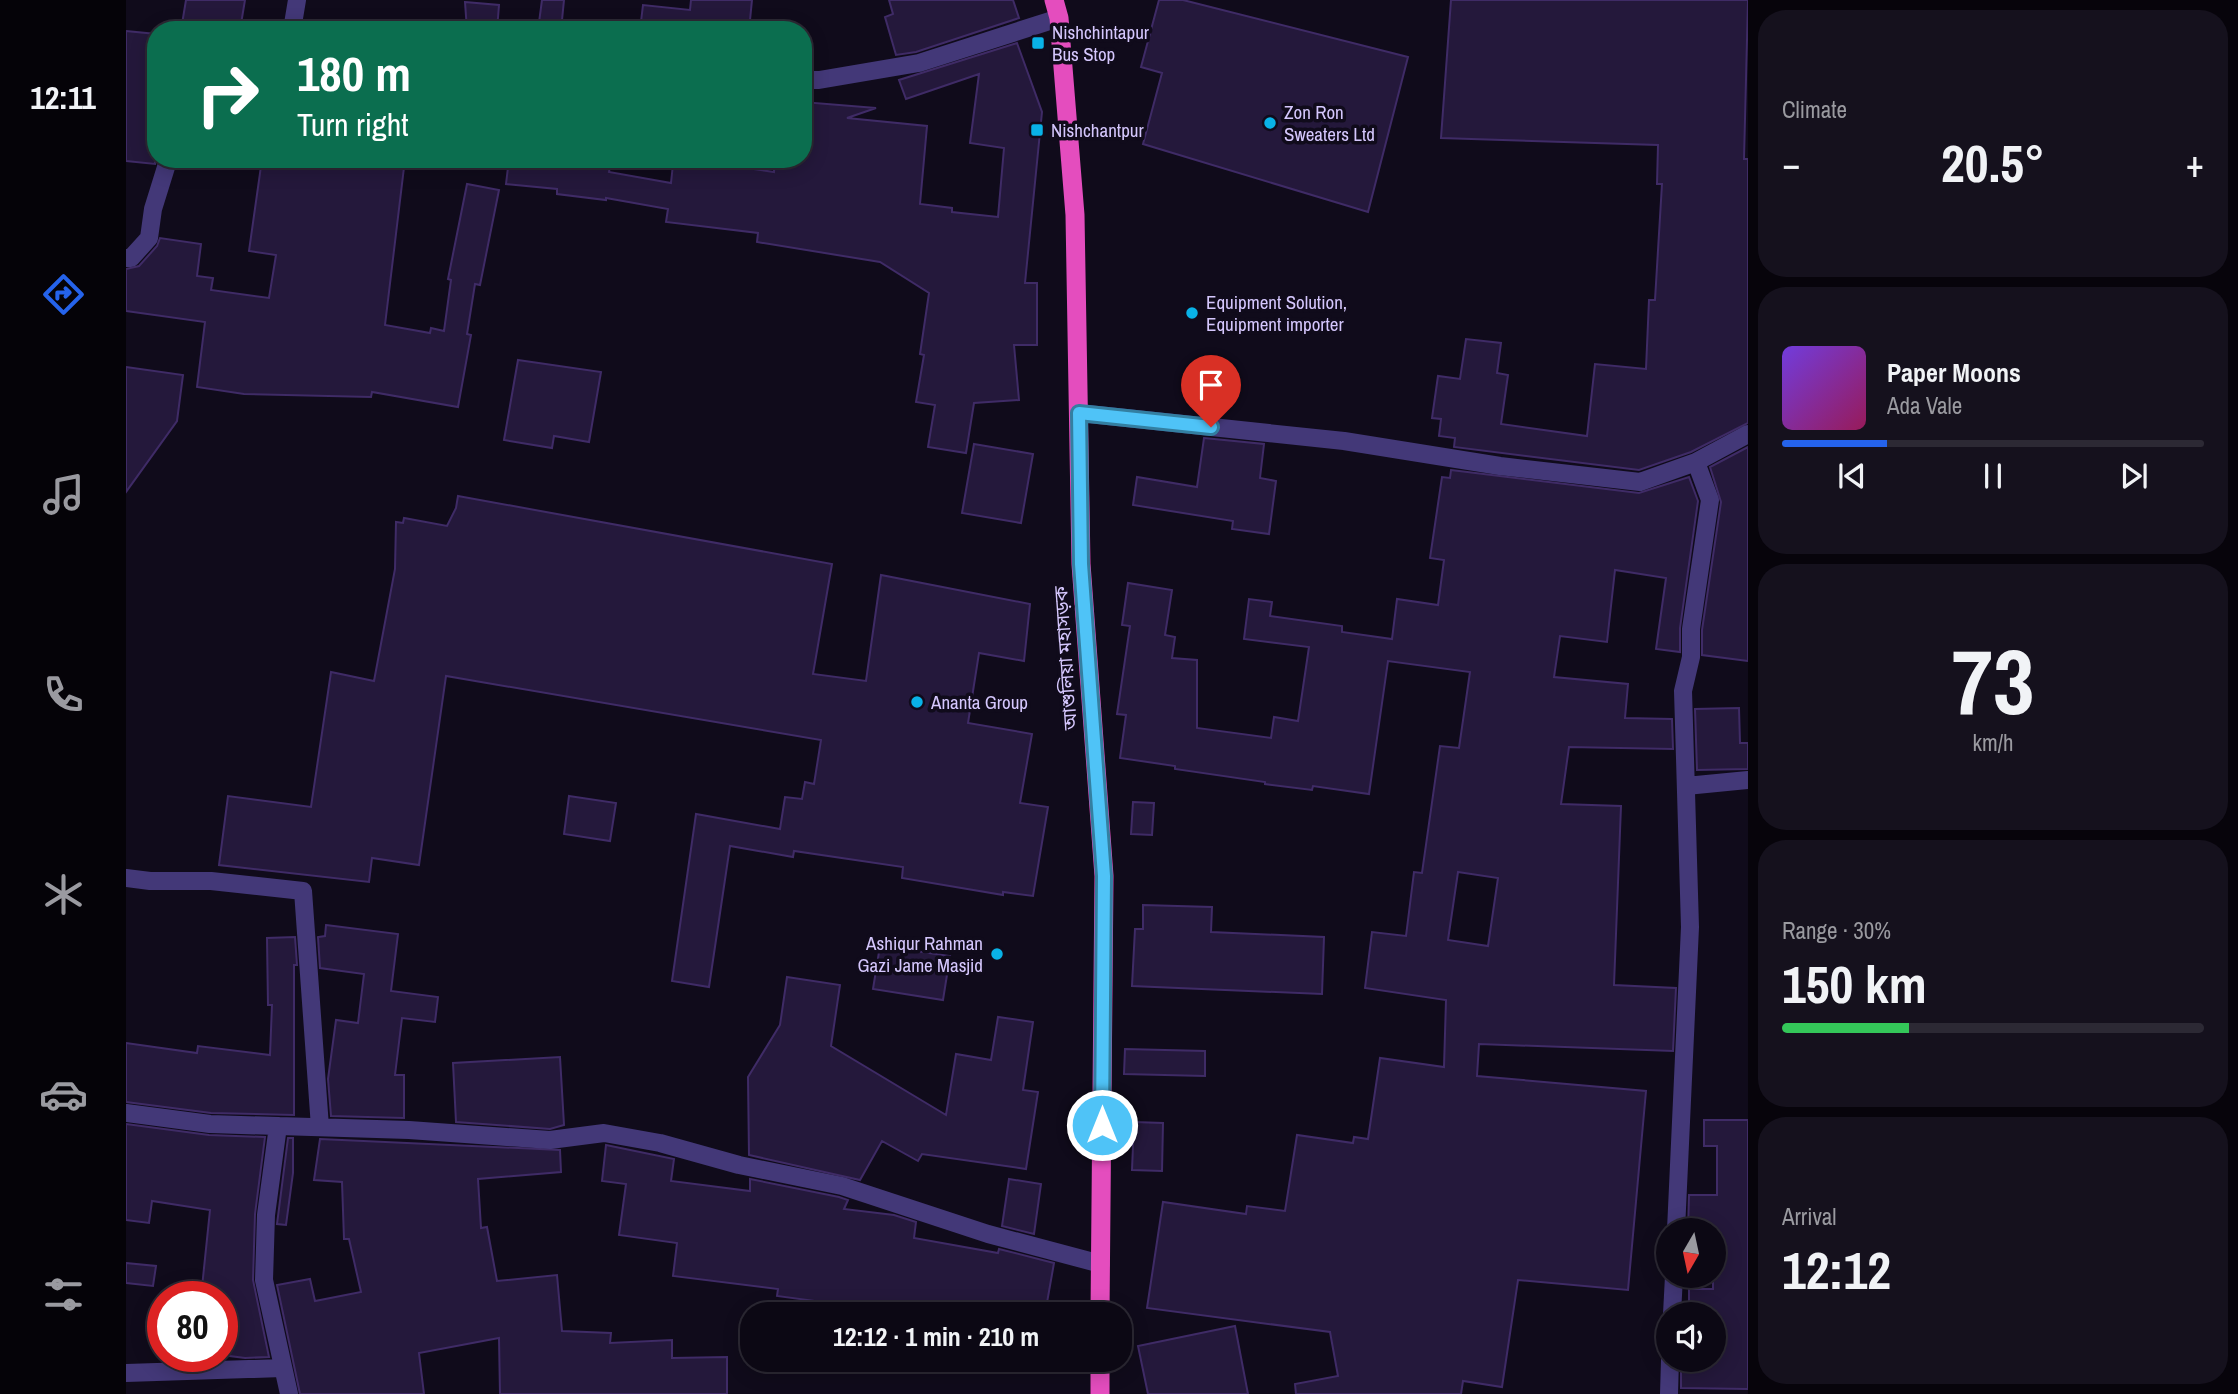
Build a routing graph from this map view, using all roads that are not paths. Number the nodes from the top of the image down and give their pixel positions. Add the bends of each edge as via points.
1 (297, 0) edge
2 (1057, 9) edge
3 (294, 21) edge
4 (812, 80) edge
5 (166, 168) edge
6 (126, 258) edge
7 (1079, 413) junction
8 (1748, 434) edge
9 (1696, 461) junction
10 (1748, 780) edge
11 (1686, 786) junction
12 (126, 878) edge
13 (126, 1114) edge
14 (278, 1126) junction
15 (320, 1127) junction
16 (1677, 1218) edge
17 (1101, 1264) junction
18 (1100, 1302) edge
19 (282, 1368) junction
20 (1100, 1372) edge
21 (1670, 1372) edge
22 (126, 1373) edge
23 (289, 1394) edge
24 (1100, 1394) edge
25 (1669, 1394) edge

1 - 3 street
2 - 4 street via 919,63
2 - 7 highway, আশুলিয়া মহাসড়ক via 1075,215
5 - 6 street via 149,238
7 - 9 street via 1344,441 1640,482
7 - 17 highway, আশুলিয়া মহাসড়ক via 1081,564 1104,876
8 - 9 street
9 - 11 street via 1710,500 1683,691
10 - 11 street
11 - 16 street via 1690,927
12 - 15 street via 303,891
13 - 14 street
14 - 15 street
14 - 19 street via 266,1215 264,1280
15 - 17 street via 550,1140 604,1133 842,1186 988,1234
17 - 18 highway, আশুলিয়া মহাসড়ক
19 - 22 street
19 - 23 street
20 - 24 highway
21 - 25 street

